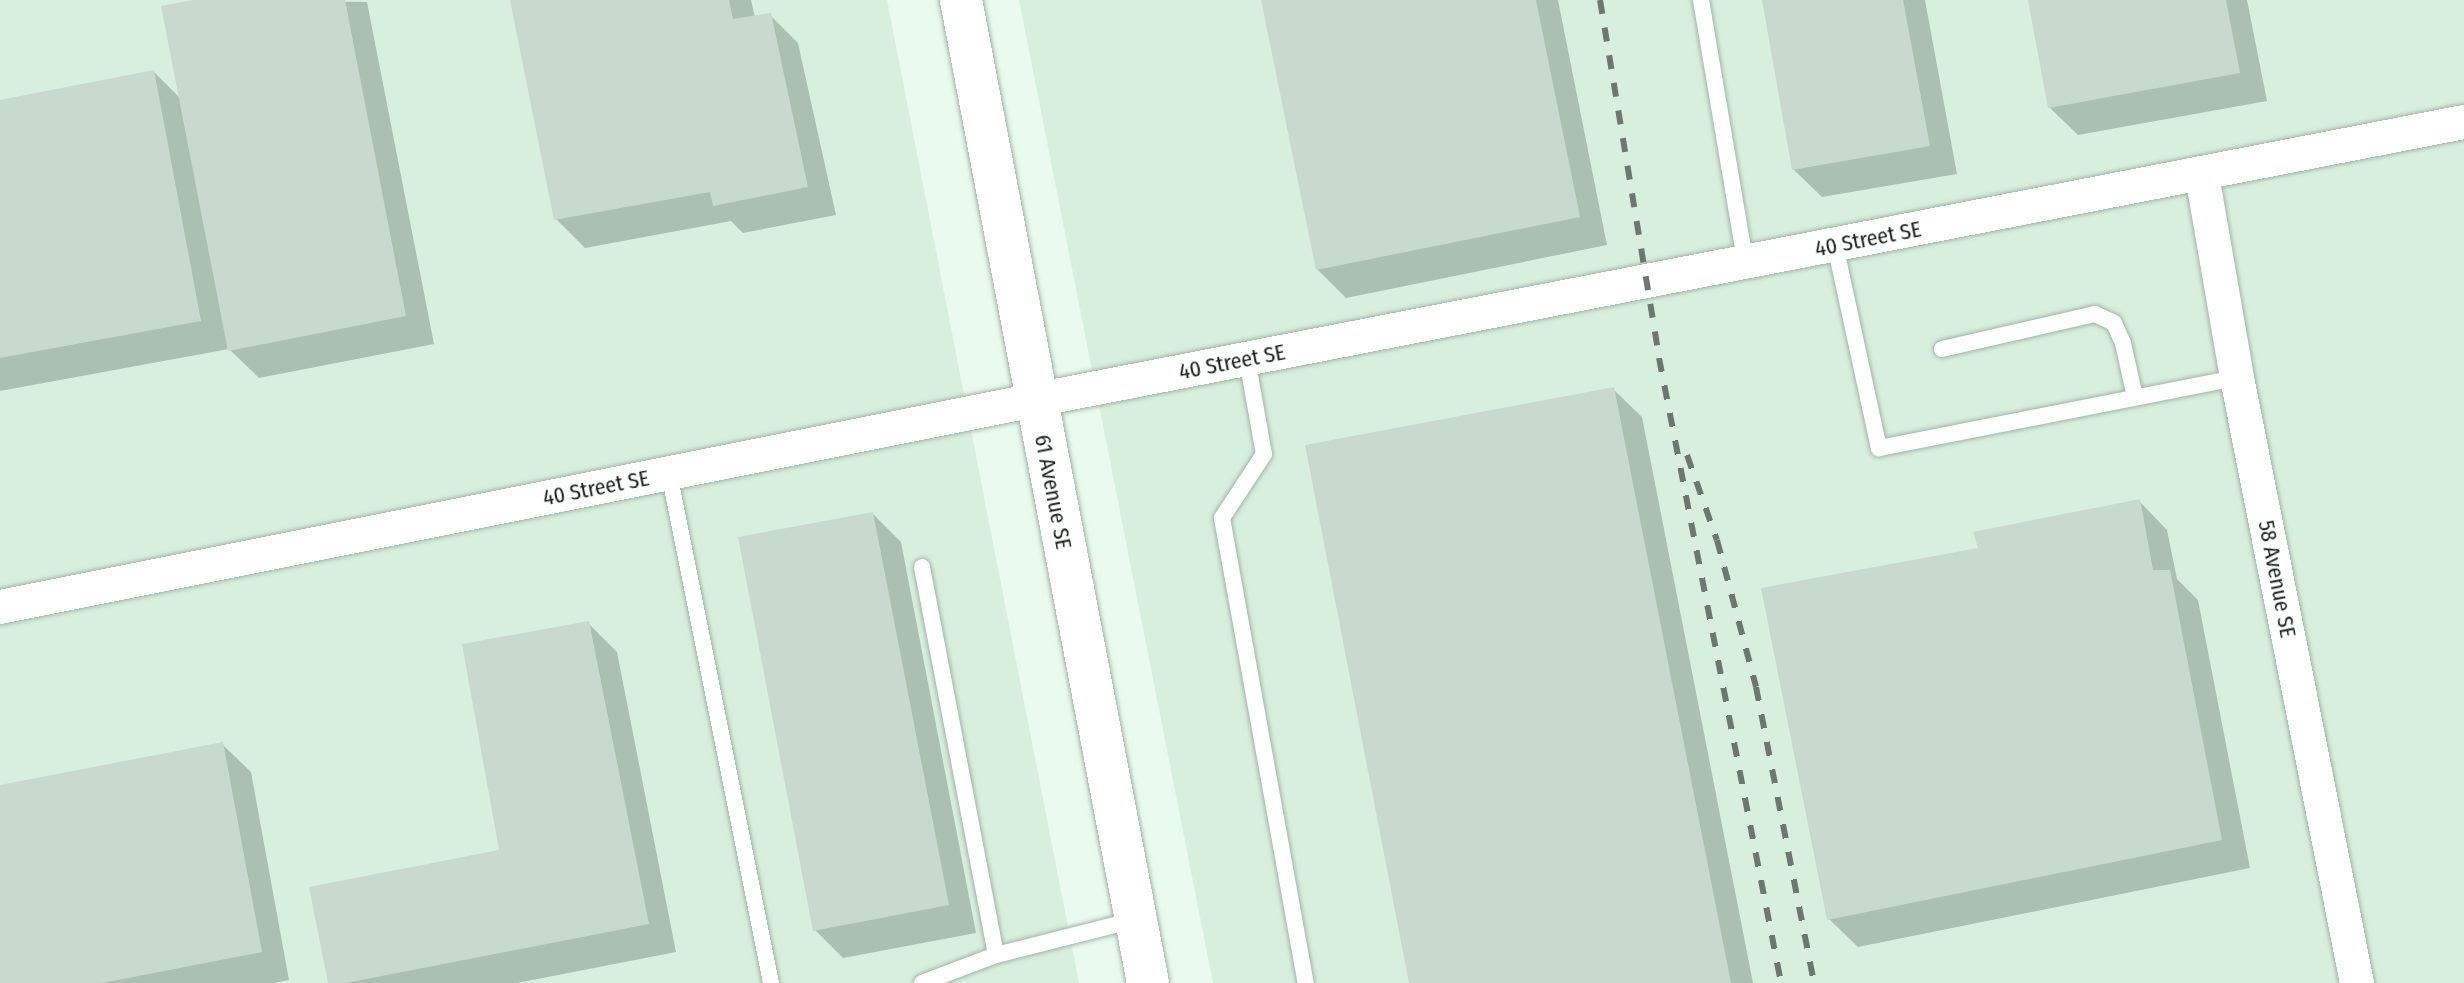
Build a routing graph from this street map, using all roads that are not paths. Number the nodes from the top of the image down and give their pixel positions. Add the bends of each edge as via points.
1 (961, 0) edge
2 (1701, 0) edge
3 (2464, 122) edge
4 (2202, 175) junction
5 (1835, 245) junction
6 (1745, 261) junction
7 (1942, 349) dead end
8 (1247, 359) junction
9 (2237, 378) junction
10 (2135, 397) junction
11 (1035, 400) junction
12 (669, 473) junction
13 (922, 567) dead end
14 (0, 607) edge
15 (1135, 919) junction
16 (996, 955) junction
17 (771, 983) edge
18 (922, 983) edge
19 (1148, 983) edge
20 (1306, 983) edge
21 (2357, 983) edge

1 - 11 street, 61 Avenue SE
2 - 6 lane
3 - 4 street, 40 Street SE
4 - 5 street, 40 Street SE
4 - 9 street, 58 Avenue SE
5 - 6 street, 40 Street SE
5 - 10 lane via 1879,448
6 - 8 street, 40 Street SE
7 - 10 lane via 2095,314 2114,323
8 - 11 street, 40 Street SE
8 - 20 lane via 1264,454 1222,518
9 - 10 lane
9 - 21 street, 58 Avenue SE
11 - 12 street, 40 Street SE
11 - 15 street, 61 Avenue SE
12 - 14 street, 40 Street SE
12 - 17 lane
13 - 16 lane
15 - 16 lane
15 - 19 street, 61 Avenue SE
16 - 18 lane

